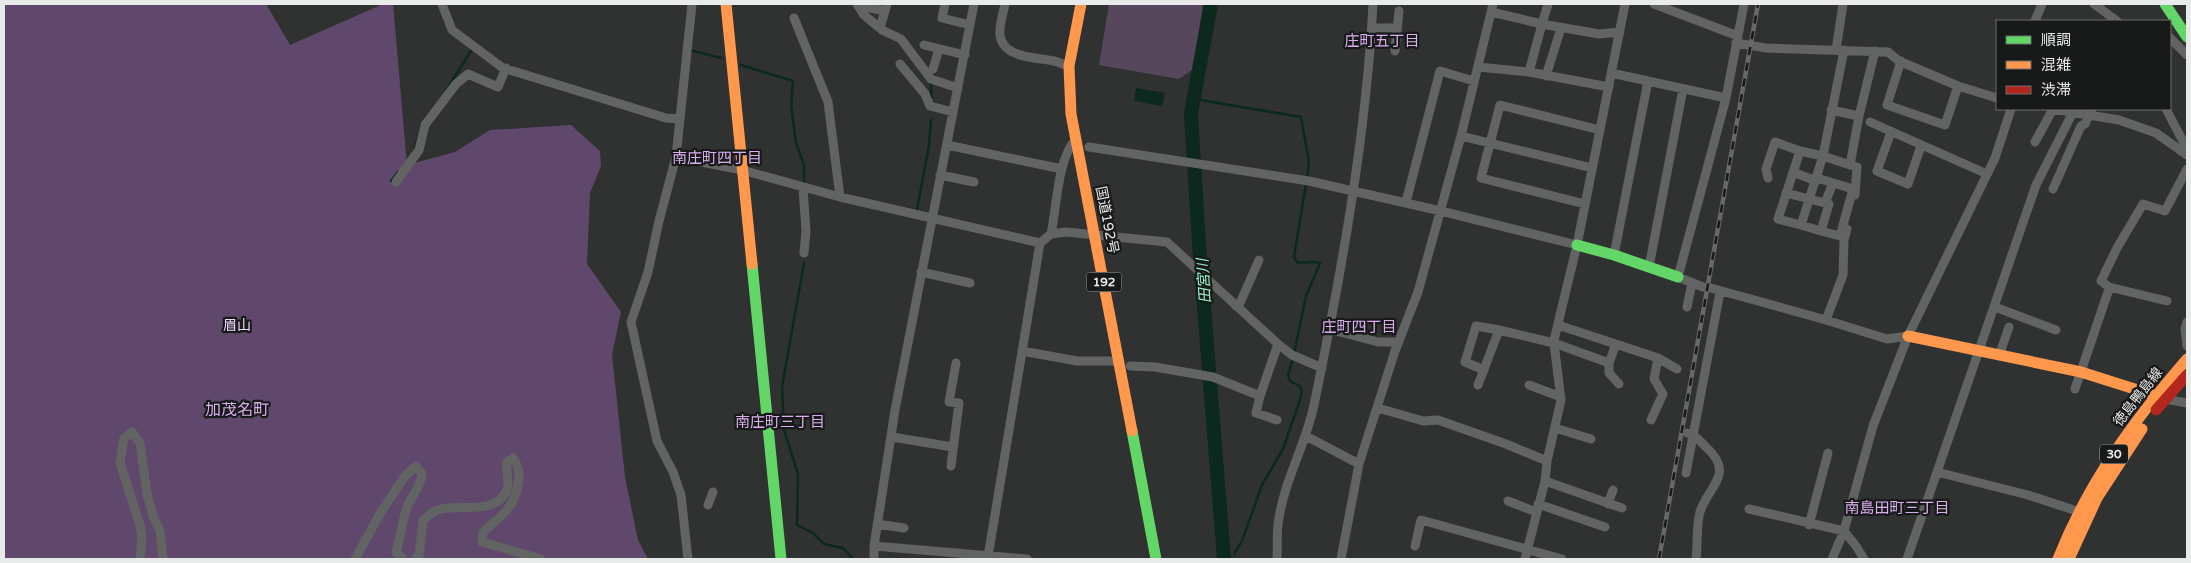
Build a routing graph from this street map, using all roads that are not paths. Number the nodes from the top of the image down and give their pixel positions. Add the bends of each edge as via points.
1 (442, 4) edge
2 (692, 4) edge
3 (726, 4) edge
4 (946, 4) edge
5 (974, 4) edge
6 (1005, 4) edge
7 (1081, 4) edge
8 (1092, 4) edge
9 (1373, 4) edge
10 (1548, 4) edge
11 (1625, 4) edge
12 (1654, 4) edge
13 (1744, 4) edge
14 (1843, 4) edge
15 (2042, 4) edge
16 (2094, 4) edge
17 (2165, 4) edge
18 (862, 5) edge
19 (886, 7) edge
20 (1492, 8) edge
21 (1399, 11) dead end
22 (794, 18) dead end
23 (2035, 20) edge
24 (2115, 20) edge
25 (1542, 24) junction
26 (970, 25) junction
27 (880, 28) junction
28 (1372, 28) junction
29 (1396, 28) junction
30 (1561, 28) junction
31 (1620, 32) junction
32 (2187, 37) edge
33 (1737, 39) junction
34 (2171, 39) edge
35 (924, 45) dead end
36 (939, 49) junction
37 (1840, 50) junction
38 (1396, 51) dead end
39 (1875, 51) junction
40 (964, 54) junction
41 (2187, 55) edge
42 (1901, 62) junction
43 (900, 64) dead end
44 (1069, 66) junction
45 (1478, 67) junction
46 (506, 68) junction
47 (933, 69) dead end
48 (1528, 72) junction
49 (1611, 73) junction
50 (1546, 76) junction
51 (1474, 81) junction
52 (1648, 81) junction
53 (1958, 86) junction
54 (1609, 87) junction
55 (958, 88) junction
56 (1683, 89) junction
57 (1726, 98) junction
58 (1996, 98) edge
59 (1831, 110) junction
60 (2010, 110) edge
61 (2052, 110) edge
62 (2060, 110) edge
63 (2167, 110) edge
64 (953, 112) junction
65 (2073, 112) junction
66 (2090, 112) edge
67 (1859, 116) junction
68 (680, 119) junction
69 (1870, 122) dead end
70 (1600, 130) junction
71 (1891, 132) junction
72 (1461, 136) junction
73 (1076, 139) junction
74 (2035, 142) dead end
75 (1490, 143) junction
76 (947, 144) junction
77 (1921, 146) junction
78 (1088, 147) junction
79 (2187, 149) edge
80 (1800, 151) junction
81 (2187, 155) edge
82 (1823, 156) junction
83 (676, 157) junction
84 (1850, 165) junction
85 (1592, 168) junction
86 (1062, 169) junction
87 (2187, 169) edge
88 (742, 170) junction
89 (1793, 172) junction
90 (1987, 174) junction
91 (940, 175) junction
92 (1768, 178) dead end
93 (1816, 180) junction
94 (396, 182) dead end
95 (974, 182) dead end
96 (1833, 183) junction
97 (803, 188) junction
98 (2053, 189) dead end
99 (1352, 190) junction
100 (1786, 193) junction
101 (840, 198) junction
102 (1808, 199) junction
103 (1406, 202) junction
104 (1585, 204) junction
105 (1827, 204) junction
106 (1846, 209) junction
107 (1441, 211) junction
108 (932, 219) junction
109 (1801, 225) junction
110 (1821, 231) junction
111 (1051, 234) junction
112 (1099, 236) junction
113 (1040, 243) junction
114 (1577, 245) junction
115 (804, 253) dead end
116 (1614, 255) junction
117 (1259, 260) dead end
118 (1649, 267) junction
119 (922, 272) junction
120 (1678, 277) junction
121 (1692, 282) junction
122 (970, 284) dead end
123 (2109, 287) junction
124 (1712, 289) junction
125 (2167, 301) dead end
126 (1236, 306) junction
127 (1687, 307) dead end
128 (1995, 307) junction
129 (1826, 320) junction
130 (2187, 322) edge
131 (1558, 325) junction
132 (2009, 327) dead end
133 (1330, 329) junction
134 (1498, 330) junction
135 (2056, 330) dead end
136 (1908, 336) junction
137 (1399, 342) junction
138 (1554, 343) junction
139 (1278, 344) junction
140 (1616, 344) junction
141 (2187, 346) edge
142 (1022, 351) junction
143 (1978, 352) junction
144 (1999, 356) junction
145 (1658, 358) junction
146 (2187, 359) edge
147 (1118, 361) junction
148 (956, 363) dead end
149 (1609, 363) junction
150 (1130, 366) junction
151 (1322, 368) junction
152 (1677, 368) dead end
153 (1484, 370) junction
154 (2081, 372) junction
155 (2187, 375) edge
156 (1619, 384) dead end
157 (1478, 385) dead end
158 (1529, 385) dead end
159 (2075, 389) dead end
160 (1260, 396) junction
161 (1561, 397) junction
162 (2160, 397) junction
163 (2187, 403) edge
164 (1378, 408) junction
165 (1276, 420) dead end
166 (1651, 420) dead end
167 (1555, 428) junction
168 (1690, 434) junction
169 (1306, 436) junction
170 (892, 437) junction
171 (1591, 439) dead end
172 (953, 447) junction
173 (1828, 453) dead end
174 (1547, 460) junction
175 (1359, 464) junction
176 (950, 466) dead end
177 (1937, 472) junction
178 (1686, 473) dead end
179 (1545, 481) junction
180 (1612, 490) dead end
181 (713, 492) dead end
182 (1508, 501) dead end
183 (1608, 504) junction
184 (708, 505) dead end
185 (1537, 508) junction
186 (1622, 508) dead end
187 (1749, 510) dead end
188 (2083, 513) junction
189 (877, 524) junction
190 (1809, 524) junction
191 (1605, 527) dead end
192 (904, 528) dead end
193 (1844, 531) junction
194 (874, 546) junction
195 (1415, 546) dead end
196 (1528, 548) junction
197 (988, 557) junction
198 (140, 559) edge
199 (163, 559) edge
200 (355, 559) edge
201 (403, 559) edge
202 (415, 559) edge
203 (541, 559) edge
204 (688, 559) edge
205 (781, 559) edge
206 (874, 559) edge
207 (1027, 559) edge
208 (1156, 559) edge
209 (1166, 559) edge
210 (1277, 559) edge
211 (1341, 559) edge
212 (1525, 559) edge
213 (1562, 559) edge
214 (1696, 559) edge
215 (1832, 559) edge
216 (1864, 559) edge
217 (1907, 559) edge
218 (2058, 559) edge
219 (2069, 559) edge

1 - 46 street via 452,30
2 - 68 street
3 - 88 main road
4 - 26 street via 942,18
5 - 26 street
6 - 44 street via 1000,37 1006,46 1023,56
7 - 44 main road, 国道192号 / 192
8 - 78 main road, 国道192号 / 192 via 1080,73
9 - 28 street
10 - 25 street
11 - 31 street
12 - 33 street
13 - 33 street
14 - 37 street
15 - 23 street
16 - 24 street
17 - 32 main road
18 - 19 street
18 - 27 street via 864,15
19 - 27 street
20 - 25 street
20 - 45 street
21 - 29 street
22 - 101 street via 828,102
25 - 30 street
25 - 48 street
26 - 40 street
27 - 55 street via 900,39 931,79
28 - 29 street
28 - 99 street via 1369,75
29 - 38 street
30 - 31 street via 1599,34
30 - 50 street
31 - 49 street
33 - 37 street via 1766,48
33 - 57 street
34 - 41 street
35 - 36 street
36 - 40 street
36 - 47 street
37 - 39 street
37 - 59 street
39 - 42 street via 1888,52
39 - 67 street
40 - 55 street
42 - 53 street
42 - 53 street via 1888,105 1945,125
43 - 64 street via 925,94 930,106
44 - 73 main road, 国道192号 / 192 via 1069,95
45 - 48 street
45 - 51 street
46 - 68 street via 666,118
46 - 94 street via 498,87 468,74 456,84 425,125 419,150
48 - 50 street
49 - 52 street
49 - 54 street
50 - 54 street
51 - 72 street
51 - 103 street via 1440,71
52 - 56 street
52 - 116 street
53 - 58 street
54 - 70 street
55 - 64 street
56 - 57 street
56 - 118 street
57 - 120 street
59 - 67 street
59 - 82 street
60 - 90 street
61 - 74 street
62 - 65 street
63 - 79 street
64 - 76 street
65 - 66 street
65 - 128 street via 2036,185
66 - 81 street via 2156,133
66 - 98 street
67 - 84 street
68 - 83 street
69 - 71 street
70 - 75 street via 1500,105
70 - 85 street
71 - 77 street
71 - 77 street via 1877,171 1908,184
72 - 75 street
72 - 107 street
73 - 86 street via 1069,146
73 - 112 main road, 国道192号 / 192
75 - 85 street
75 - 104 street via 1481,178
76 - 86 street
76 - 91 street
77 - 90 street
78 - 99 street
78 - 112 main road, 国道192号 / 192
80 - 82 street
80 - 89 street
80 - 92 street via 1775,142 1766,169
82 - 84 street
82 - 93 street
83 - 88 street
83 - 204 street via 648,272 631,322 657,441 681,495
84 - 129 street via 1857,167 1855,197 1844,240 1843,275
85 - 104 street
86 - 111 street
87 - 123 street via 2165,211 2143,204 2101,282
88 - 97 street
88 - 205 main road
89 - 93 street
89 - 100 street
90 - 136 street
91 - 95 street
91 - 108 street
93 - 96 street
93 - 102 street
96 - 105 street
96 - 106 street via 1853,189
97 - 101 street
97 - 115 street
99 - 103 street
99 - 133 street
100 - 102 street
100 - 109 street via 1778,219
101 - 108 street
102 - 105 street
102 - 109 street
103 - 107 street
104 - 114 street
105 - 106 street
105 - 110 street
106 - 110 street via 1840,236
107 - 114 street
107 - 137 street via 1418,292
108 - 113 street
108 - 119 street
109 - 110 street
111 - 112 street via 1066,232
111 - 113 street
112 - 126 street via 1167,242
112 - 147 main road, 国道192号 / 192
112 - 150 main road, 国道192号 / 192
113 - 142 street
114 - 116 main road
114 - 131 street
116 - 118 main road
117 - 126 street
118 - 120 main road
119 - 122 street
119 - 170 street
120 - 121 street
121 - 124 street
121 - 127 street
123 - 125 street
123 - 154 street
124 - 129 street
124 - 168 street
126 - 139 street
128 - 135 street
128 - 143 street
129 - 136 street via 1887,339
130 - 141 street
131 - 138 street
131 - 140 street
132 - 144 street
133 - 137 street via 1378,342
133 - 151 street
134 - 138 street
134 - 153 street
134 - 153 street via 1476,326 1465,362
136 - 143 main road
136 - 193 street via 1874,426
137 - 164 street
138 - 149 street
138 - 161 street
139 - 151 street via 1293,356
139 - 160 street
140 - 145 street
140 - 149 street
142 - 147 street via 1078,361
142 - 197 street
143 - 144 main road
143 - 177 street
144 - 154 main road
145 - 152 street
145 - 166 street via 1654,379 1663,394
146 - 162 main road, 徳島鴨島線 / 30
147 - 208 main road, 国道192号 / 192
148 - 172 street via 949,402 959,403
149 - 156 street via 1609,373
150 - 160 street via 1210,376
150 - 209 main road, 国道192号 / 192
151 - 169 street
153 - 157 street
154 - 159 street
154 - 162 main road
155 - 162 main road, 徳島鴨島線 / 30
158 - 161 street
160 - 165 street via 1256,413
161 - 167 street
162 - 163 street
162 - 188 main road, 徳島鴨島線 / 30 via 2093,484
164 - 174 street via 1423,422 1438,420
164 - 175 street
167 - 171 street
167 - 174 street
168 - 178 street
168 - 214 street via 1714,454 1719,474 1700,514
169 - 175 street
169 - 210 street via 1278,518
170 - 172 street
170 - 189 street
172 - 176 street
173 - 190 street
174 - 179 street
175 - 211 street
177 - 188 street
177 - 217 street
179 - 183 street
179 - 185 street
180 - 183 street
181 - 184 street
182 - 185 street
183 - 186 street
185 - 191 street
185 - 196 street
187 - 190 street
188 - 218 main road, 徳島鴨島線 / 30
188 - 219 main road, 徳島鴨島線 / 30
189 - 192 street
189 - 194 street
190 - 193 street
193 - 215 street
193 - 216 street
194 - 197 street
194 - 206 street
195 - 196 street via 1421,520
196 - 212 street
196 - 213 street
197 - 207 street
198 - 199 street via 140,525 120,463 124,438 132,432 140,443 147,494 160,531
200 - 201 street via 381,512 405,476 416,466 422,474 421,484 406,510 396,553
202 - 203 street via 419,556 423,521 437,510 484,507 500,499 507,491 506,462 513,458 520,476 515,499 504,516 482,532 482,542

